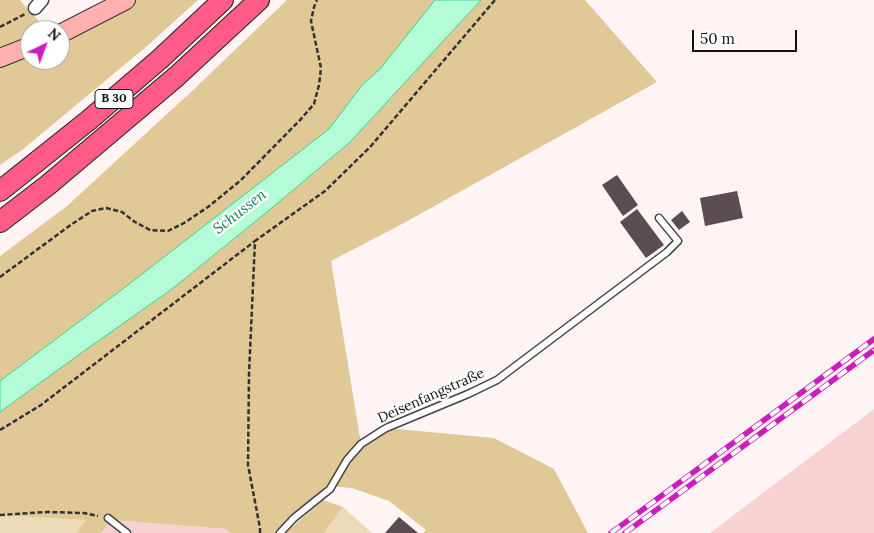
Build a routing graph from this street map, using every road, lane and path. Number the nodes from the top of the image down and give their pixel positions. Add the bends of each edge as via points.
1 (126, 0) edge
2 (223, 0) edge
3 (259, 0) edge
4 (317, 0) edge
5 (495, 0) edge
6 (39, 4) edge
7 (0, 27) edge
8 (70, 29) edge
9 (20, 50) edge
10 (0, 58) edge
11 (0, 191) edge
12 (659, 218) dead end
13 (0, 222) edge
14 (254, 241) junction
15 (0, 277) edge
16 (0, 430) edge
17 (0, 515) edge
18 (108, 518) joint
19 (128, 533) edge
20 (260, 533) edge
21 (280, 533) edge

1 - 8 main road
2 - 11 highway, B 30 via 89,120
3 - 13 highway, B 30 via 170,82
4 - 15 path via 312,21 321,68 314,104 241,180 208,207 168,231 150,230 122,212 106,208 92,211
5 - 14 path via 371,146 325,191
6 - 7 path
9 - 10 main road
12 - 21 lane, Deisenfangstraße via 678,241 667,252 497,380 386,428 361,444 330,489
14 - 16 path via 41,405
14 - 20 path via 248,466
17 - 18 path via 47,512
18 - 19 lane

